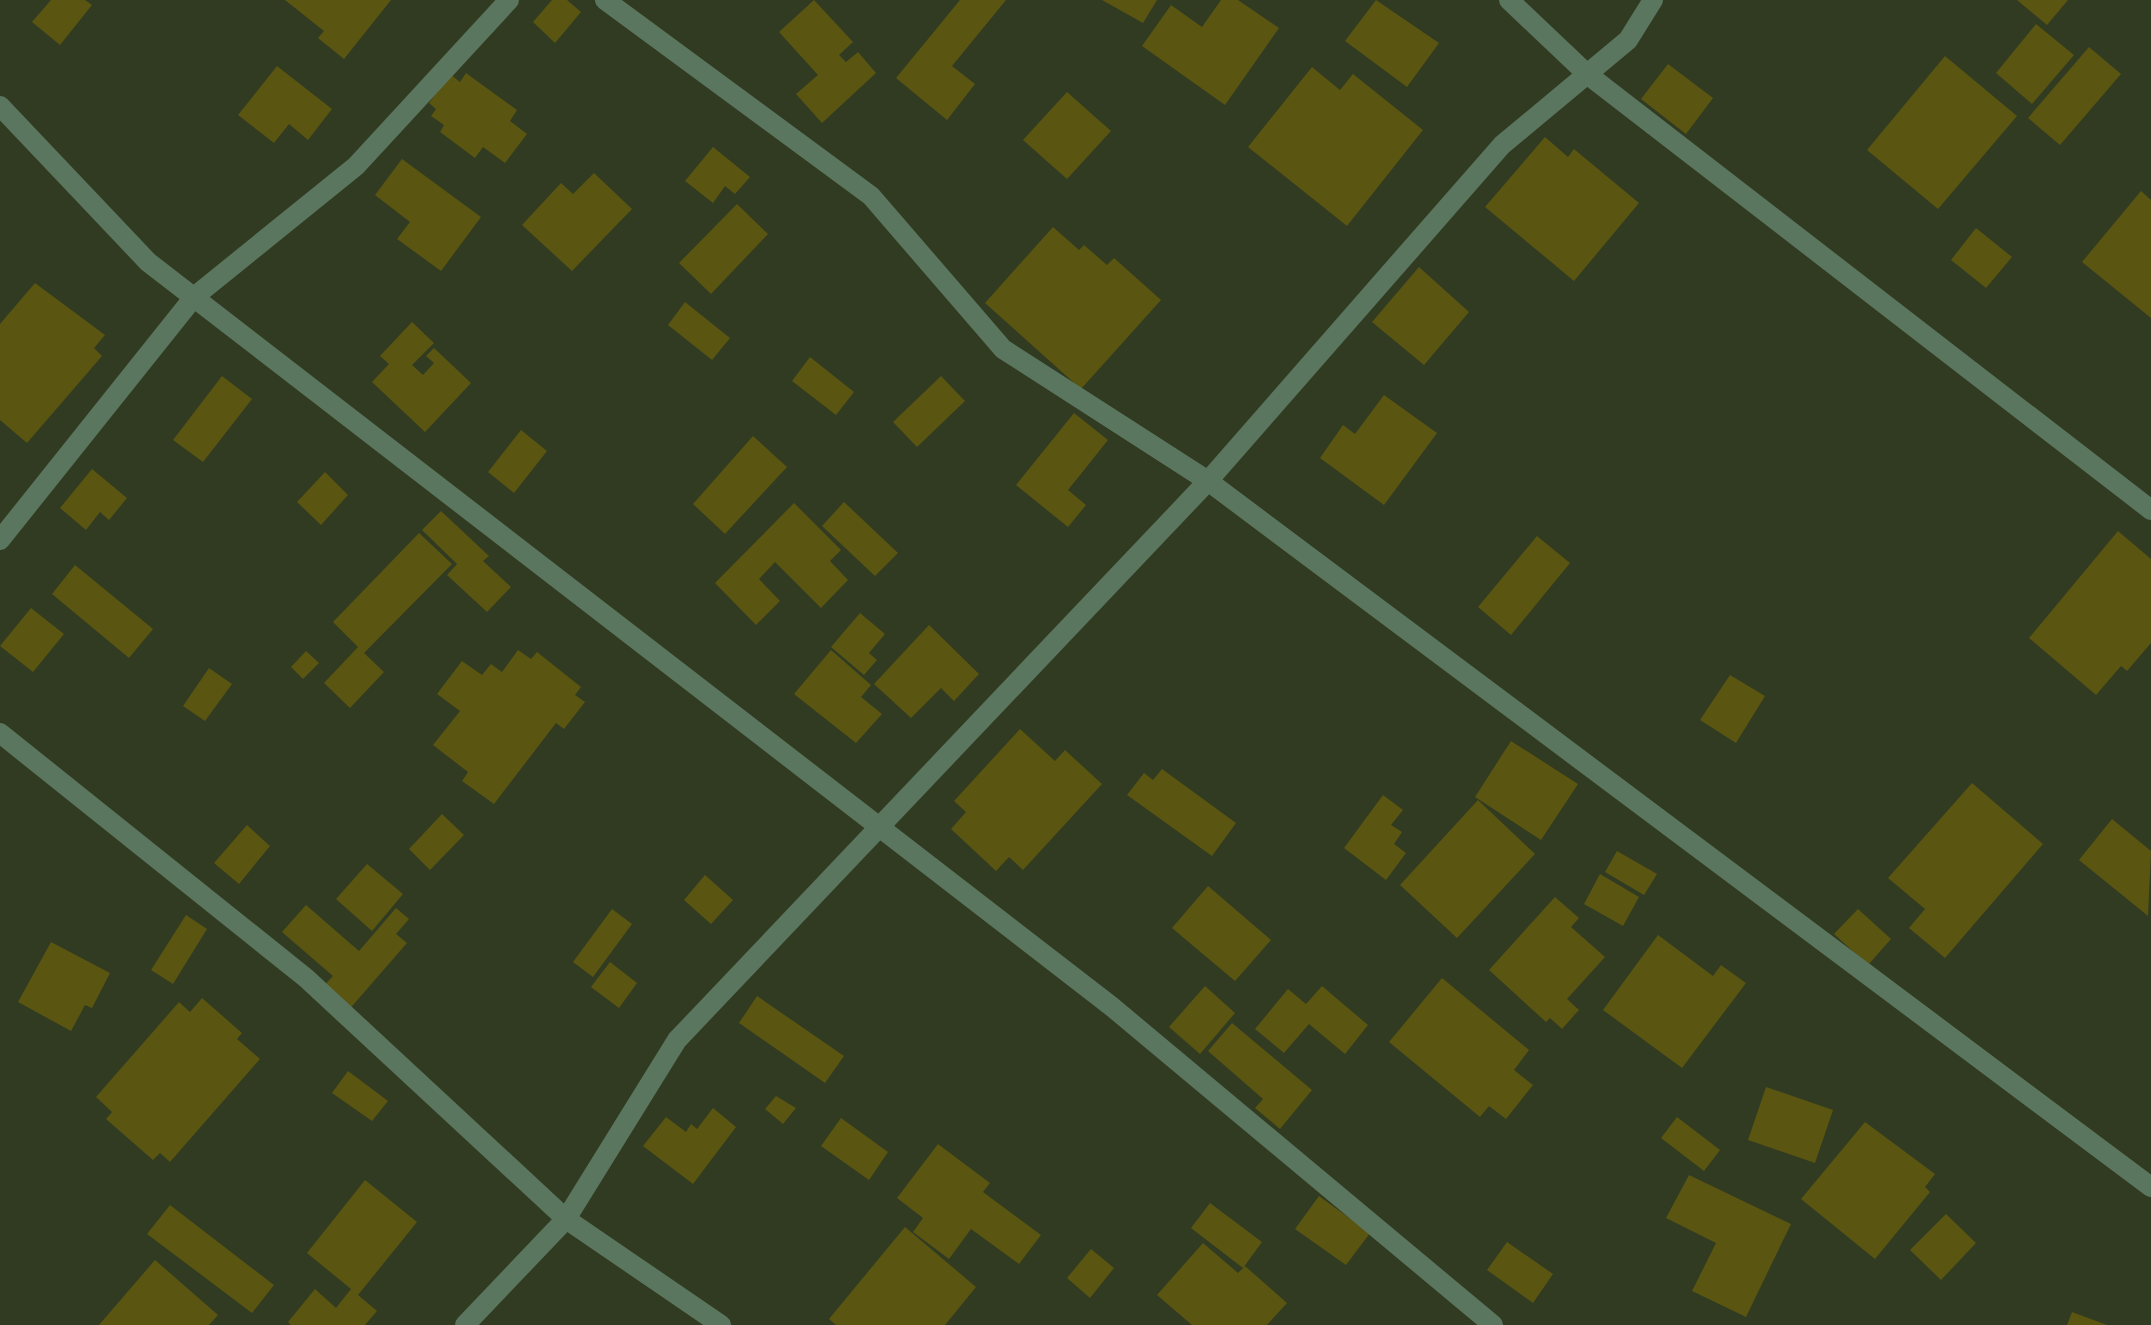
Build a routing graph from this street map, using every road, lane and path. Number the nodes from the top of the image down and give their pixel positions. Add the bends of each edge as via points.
1 (509, 0) edge
2 (604, 0) edge
3 (1509, 0) edge
4 (1654, 0) edge
5 (1587, 74) junction
6 (0, 106) edge
7 (194, 297) junction
8 (1208, 482) junction
9 (2151, 510) edge
10 (0, 540) edge
11 (0, 733) edge
12 (879, 828) junction
13 (2151, 1187) edge
14 (566, 1219) junction
15 (465, 1325) edge
16 (721, 1325) edge
17 (1493, 1325) edge

1 - 7 street via 356,166
2 - 8 street via 871,196 1003,350
3 - 5 street
4 - 5 street via 1628,40
5 - 8 street via 1502,145
5 - 9 street
6 - 7 street via 148,262
7 - 10 street
7 - 12 street
8 - 12 street
8 - 13 street
11 - 14 street via 306,978
12 - 14 street via 677,1040
12 - 17 street via 1111,1006
14 - 15 street
14 - 16 street

